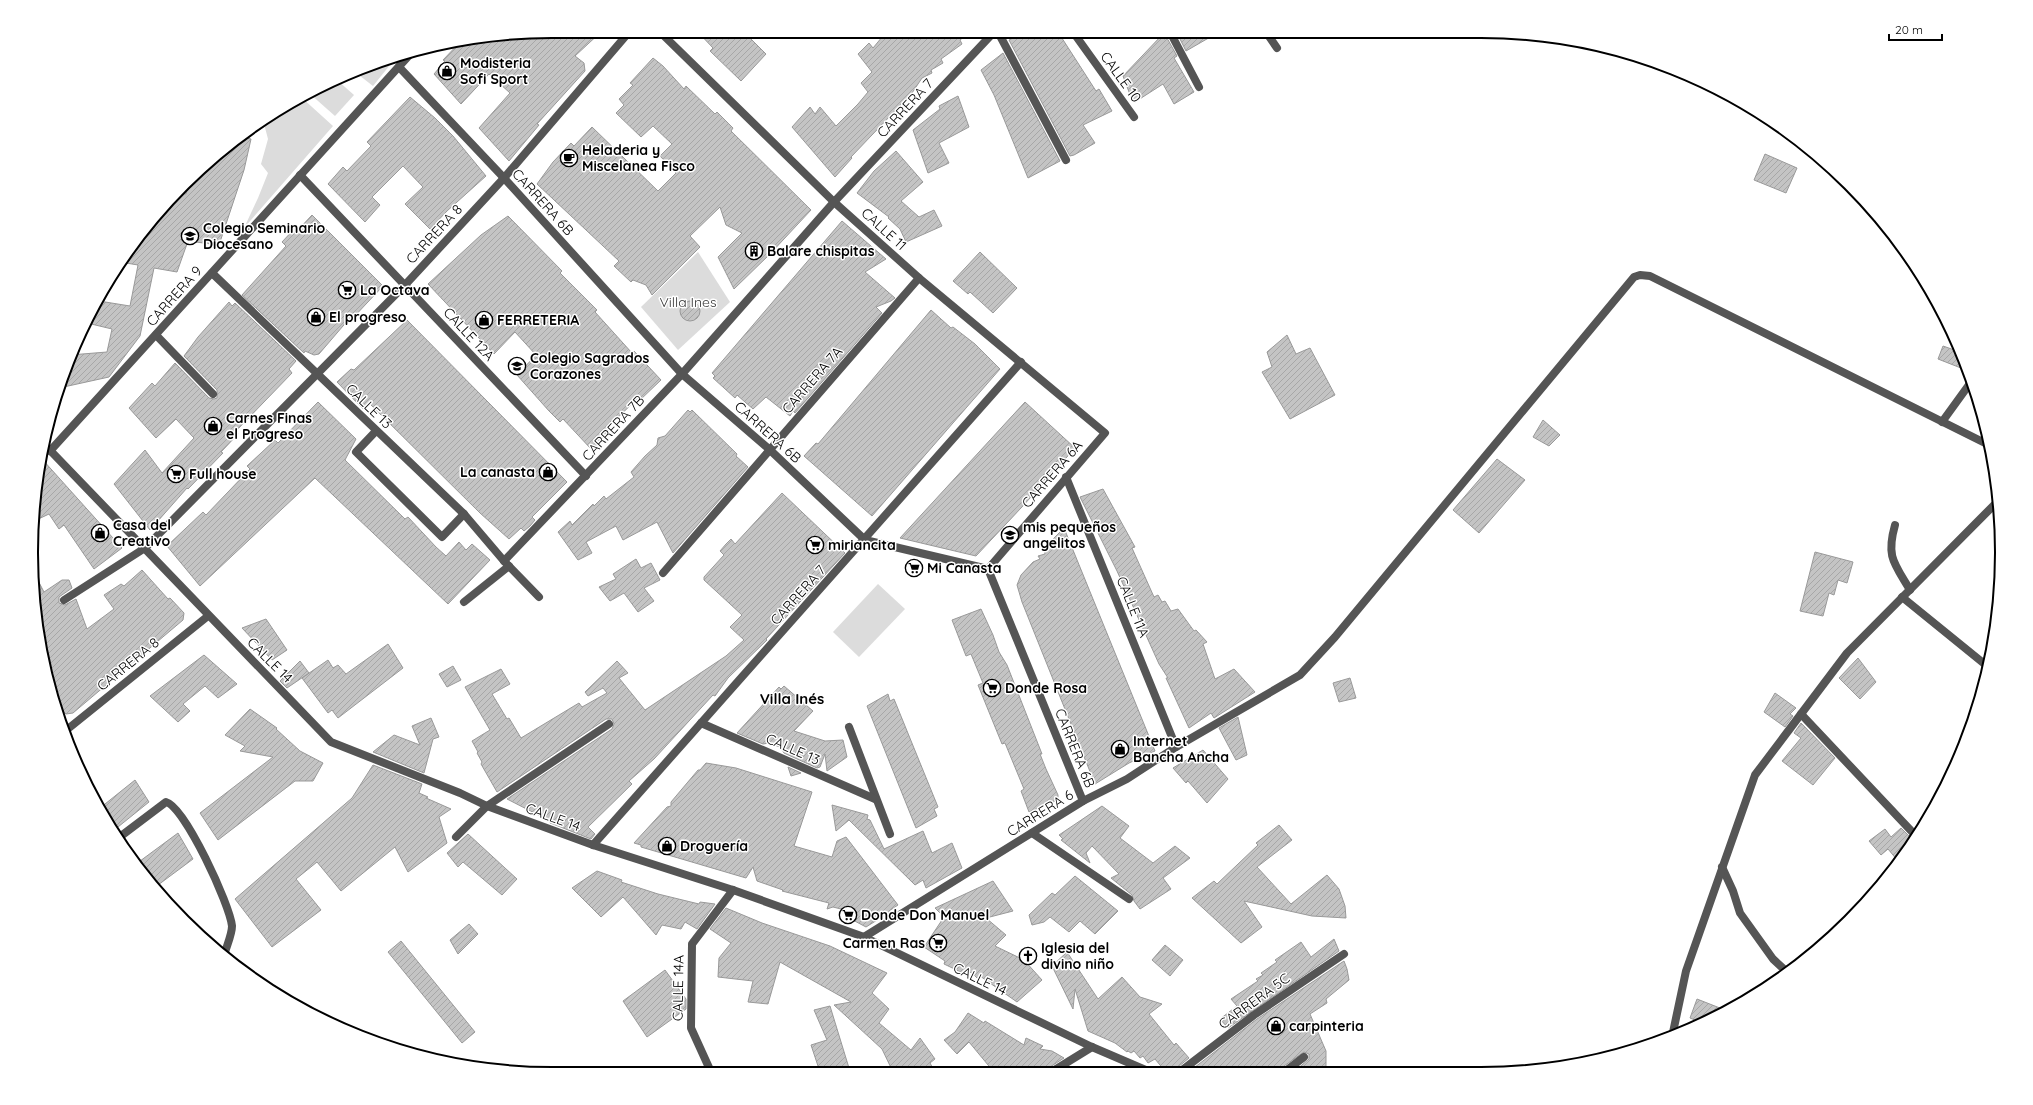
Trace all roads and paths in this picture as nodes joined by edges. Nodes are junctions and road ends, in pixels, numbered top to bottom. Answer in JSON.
{"nodes":[{"id":1,"x":624,"y":38,"type":"edge"},
{"id":2,"x":666,"y":38,"type":"edge"},
{"id":3,"x":988,"y":38,"type":"edge"},
{"id":4,"x":1001,"y":38,"type":"edge"},
{"id":5,"x":1077,"y":38,"type":"edge"},
{"id":6,"x":1173,"y":38,"type":"edge"},
{"id":7,"x":1270,"y":38,"type":"edge"},
{"id":8,"x":1276,"y":48,"type":"dead end"},
{"id":9,"x":405,"y":60,"type":"edge"},
{"id":10,"x":399,"y":67,"type":"junction"},
{"id":11,"x":1199,"y":87,"type":"dead end"},
{"id":12,"x":1134,"y":117,"type":"dead end"},
{"id":13,"x":1066,"y":160,"type":"dead end"},
{"id":14,"x":300,"y":175,"type":"junction"},
{"id":15,"x":504,"y":178,"type":"junction"},
{"id":16,"x":834,"y":202,"type":"junction"},
{"id":17,"x":212,"y":273,"type":"junction"},
{"id":18,"x":919,"y":278,"type":"junction"},
{"id":19,"x":405,"y":285,"type":"junction"},
{"id":20,"x":156,"y":335,"type":"junction"},
{"id":21,"x":1021,"y":362,"type":"junction"},
{"id":22,"x":317,"y":373,"type":"junction"},
{"id":23,"x":682,"y":374,"type":"junction"},
{"id":24,"x":1968,"y":386,"type":"edge"},
{"id":25,"x":213,"y":394,"type":"dead end"},
{"id":26,"x":1942,"y":422,"type":"junction"},
{"id":27,"x":376,"y":431,"type":"junction"},
{"id":28,"x":1105,"y":433,"type":"joint"},
{"id":29,"x":1983,"y":442,"type":"edge"},
{"id":30,"x":769,"y":449,"type":"junction"},
{"id":31,"x":50,"y":451,"type":"joint"},
{"id":32,"x":586,"y":476,"type":"junction"},
{"id":33,"x":1066,"y":477,"type":"junction"},
{"id":34,"x":1993,"y":507,"type":"edge"},
{"id":35,"x":464,"y":514,"type":"junction"},
{"id":36,"x":1895,"y":525,"type":"dead end"},
{"id":37,"x":865,"y":540,"type":"junction"},
{"id":38,"x":145,"y":548,"type":"junction"},
{"id":39,"x":506,"y":564,"type":"junction"},
{"id":40,"x":988,"y":570,"type":"junction"},
{"id":41,"x":663,"y":573,"type":"dead end"},
{"id":42,"x":1910,"y":590,"type":"junction"},
{"id":43,"x":539,"y":597,"type":"dead end"},
{"id":44,"x":1902,"y":597,"type":"junction"},
{"id":45,"x":64,"y":600,"type":"dead end"},
{"id":46,"x":464,"y":602,"type":"dead end"},
{"id":47,"x":208,"y":616,"type":"junction"},
{"id":48,"x":1983,"y":663,"type":"edge"},
{"id":49,"x":1801,"y":714,"type":"junction"},
{"id":50,"x":701,"y":723,"type":"junction"},
{"id":51,"x":609,"y":724,"type":"dead end"},
{"id":52,"x":849,"y":727,"type":"dead end"},
{"id":53,"x":69,"y":728,"type":"edge"},
{"id":54,"x":1176,"y":747,"type":"junction"},
{"id":55,"x":875,"y":799,"type":"junction"},
{"id":56,"x":1083,"y":801,"type":"junction"},
{"id":57,"x":487,"y":806,"type":"junction"},
{"id":58,"x":1912,"y":832,"type":"edge"},
{"id":59,"x":1032,"y":833,"type":"junction"},
{"id":60,"x":890,"y":834,"type":"dead end"},
{"id":61,"x":123,"y":835,"type":"edge"},
{"id":62,"x":456,"y":837,"type":"dead end"},
{"id":63,"x":592,"y":845,"type":"junction"},
{"id":64,"x":1722,"y":867,"type":"junction"},
{"id":65,"x":733,"y":890,"type":"junction"},
{"id":66,"x":1129,"y":899,"type":"dead end"},
{"id":67,"x":864,"y":937,"type":"junction"},
{"id":68,"x":226,"y":950,"type":"edge"},
{"id":69,"x":1344,"y":954,"type":"dead end"},
{"id":70,"x":1783,"y":968,"type":"edge"},
{"id":71,"x":1673,"y":1029,"type":"edge"},
{"id":72,"x":1092,"y":1048,"type":"junction"},
{"id":73,"x":1304,"y":1057,"type":"dead end"},
{"id":74,"x":709,"y":1067,"type":"edge"},
{"id":75,"x":1060,"y":1067,"type":"edge"},
{"id":76,"x":1138,"y":1067,"type":"edge"},
{"id":77,"x":1186,"y":1067,"type":"edge"},
{"id":78,"x":1292,"y":1067,"type":"edge"}],
"edges":[{"from":1,"to":15,"type":"street","name":"CARRERA 8"},
{"from":2,"to":16,"type":"street","name":"CALLE 11"},
{"from":3,"to":16,"type":"street","name":"CARRERA 7"},
{"from":4,"to":13,"type":"street"},
{"from":5,"to":12,"type":"street","name":"CALLE 10"},
{"from":6,"to":11,"type":"street"},
{"from":7,"to":8,"type":"street"},
{"from":9,"to":10,"type":"street","name":"CARRERA 9"},
{"from":10,"to":14,"type":"street","name":"CARRERA 9"},
{"from":10,"to":15,"type":"street","name":"CARRERA 6B"},
{"from":14,"to":17,"type":"street","name":"CARRERA 9"},
{"from":14,"to":19,"type":"street","name":"CALLE 12A"},
{"from":15,"to":19,"type":"street","name":"CARRERA 8"},
{"from":15,"to":23,"type":"street","name":"CARRERA 6B"},
{"from":16,"to":18,"type":"street","name":"CALLE 11"},
{"from":16,"to":23,"type":"street","name":"CARRERA 7B"},
{"from":17,"to":20,"type":"street","name":"CARRERA 9"},
{"from":17,"to":22,"type":"street","name":"CALLE 13"},
{"from":18,"to":21,"type":"street","name":"CALLE 11"},
{"from":18,"to":30,"type":"street","name":"CARRERA 7A"},
{"from":19,"to":22,"type":"street","name":"CARRERA 8"},
{"from":19,"to":32,"type":"street","name":"CALLE 12A"},
{"from":20,"to":25,"type":"street"},
{"from":20,"to":31,"type":"street","name":"CARRERA 9"},
{"from":21,"to":28,"type":"street","name":"CALLE 11"},
{"from":21,"to":37,"type":"street","name":"CARRERA 7"},
{"from":22,"to":27,"type":"street","name":"CALLE 13"},
{"from":22,"to":38,"type":"street","name":"CARRERA 8"},
{"from":23,"to":30,"type":"street","name":"CARRERA 6B"},
{"from":23,"to":32,"type":"street","name":"CARRERA 7B"},
{"from":24,"to":26,"type":"street"},
{"from":26,"to":29,"type":"street","name":"CARRERA 6"},
{"from":26,"to":54,"type":"street","name":"CARRERA 6"},
{"from":27,"to":35,"type":"street","name":"CALLE 13"},
{"from":27,"to":35,"type":"street"},
{"from":28,"to":33,"type":"street","name":"CARRERA 6A"},
{"from":30,"to":37,"type":"street","name":"CARRERA 6B"},
{"from":30,"to":41,"type":"street","name":"CARRERA 7A"},
{"from":31,"to":38,"type":"street","name":"CALLE 14"},
{"from":32,"to":39,"type":"street","name":"CARRERA 7B"},
{"from":33,"to":40,"type":"street","name":"CARRERA 6A"},
{"from":33,"to":54,"type":"street","name":"CALLE 11A"},
{"from":34,"to":42,"type":"street"},
{"from":35,"to":39,"type":"street","name":"CALLE 13"},
{"from":36,"to":42,"type":"street"},
{"from":37,"to":40,"type":"street","name":"CARRERA 6B"},
{"from":37,"to":50,"type":"street","name":"CARRERA 7"},
{"from":38,"to":45,"type":"street","name":"CARRERA 8"},
{"from":38,"to":47,"type":"street","name":"CALLE 14"},
{"from":39,"to":43,"type":"street","name":"CALLE 13"},
{"from":39,"to":46,"type":"street","name":"CARRERA 7B"},
{"from":40,"to":56,"type":"street","name":"CARRERA 6B"},
{"from":42,"to":44,"type":"street"},
{"from":44,"to":48,"type":"street"},
{"from":44,"to":49,"type":"street"},
{"from":47,"to":53,"type":"street","name":"CARRERA 8"},
{"from":47,"to":57,"type":"street","name":"CALLE 14"},
{"from":49,"to":58,"type":"street"},
{"from":49,"to":64,"type":"street"},
{"from":50,"to":55,"type":"street","name":"CALLE 13"},
{"from":50,"to":63,"type":"street","name":"CARRERA 7"},
{"from":51,"to":57,"type":"street"},
{"from":52,"to":55,"type":"street"},
{"from":54,"to":56,"type":"street","name":"CARRERA 6"},
{"from":55,"to":60,"type":"street"},
{"from":56,"to":59,"type":"street","name":"CARRERA 6"},
{"from":57,"to":62,"type":"street"},
{"from":57,"to":63,"type":"street","name":"CALLE 14"},
{"from":59,"to":66,"type":"street"},
{"from":59,"to":67,"type":"street","name":"CARRERA 6"},
{"from":61,"to":68,"type":"street"},
{"from":63,"to":65,"type":"street","name":"CALLE 14"},
{"from":64,"to":70,"type":"street"},
{"from":64,"to":71,"type":"street"},
{"from":65,"to":67,"type":"street","name":"CALLE 14"},
{"from":65,"to":74,"type":"street","name":"CALLE 14A"},
{"from":67,"to":72,"type":"street","name":"CALLE 14"},
{"from":69,"to":77,"type":"street","name":"CARRERA 5C"},
{"from":72,"to":75,"type":"street"},
{"from":72,"to":76,"type":"street","name":"CALLE 14"},
{"from":73,"to":78,"type":"street"}]}
